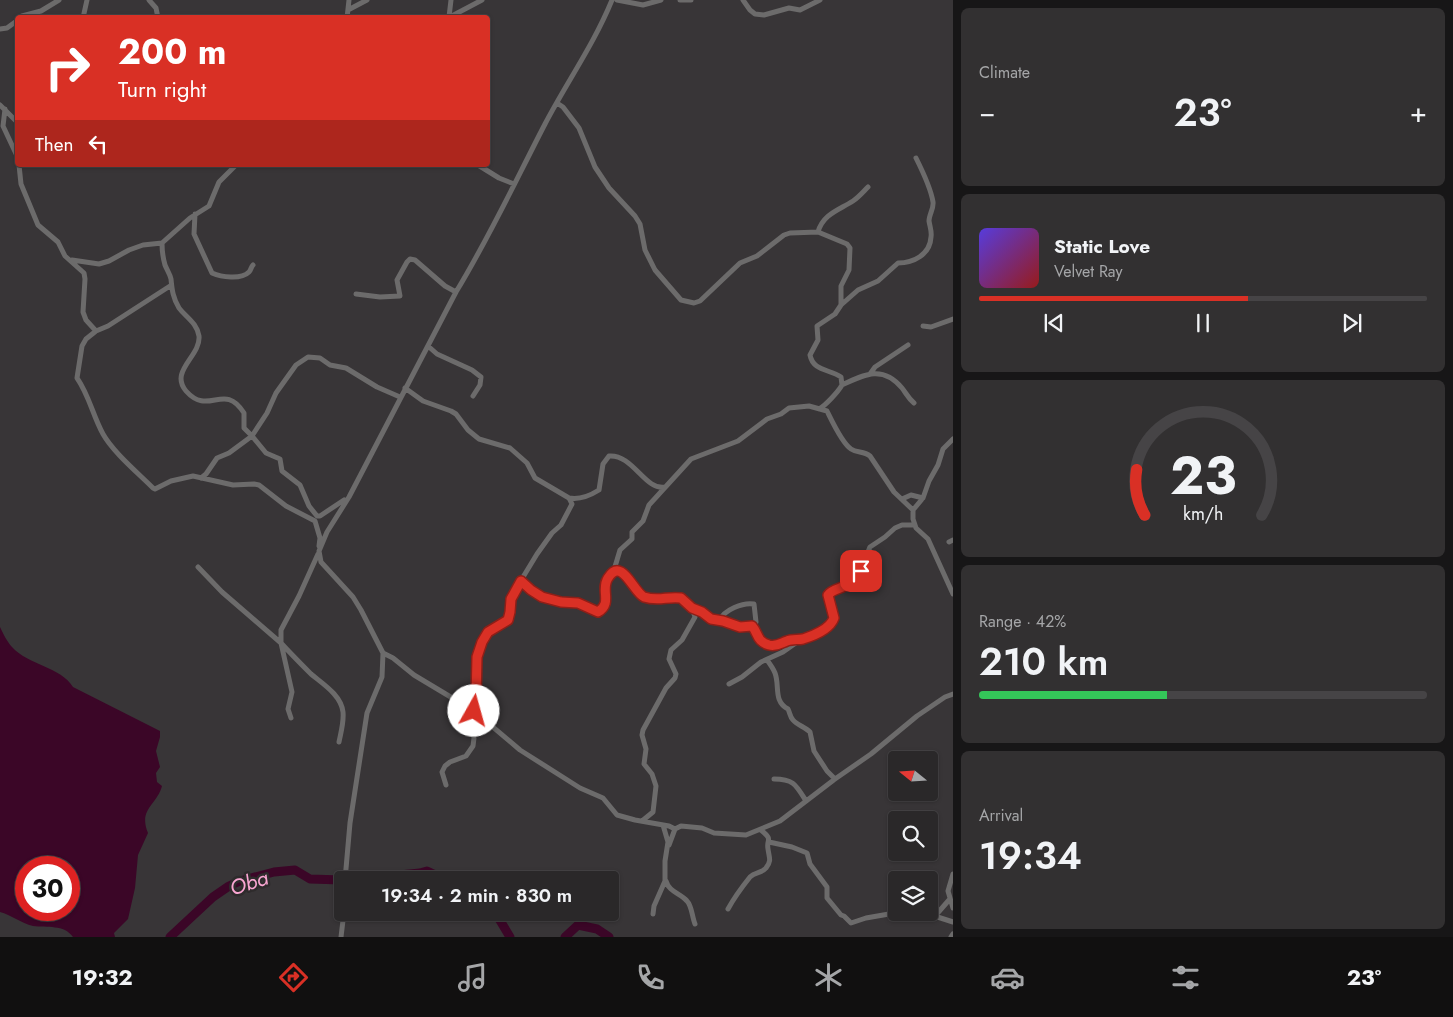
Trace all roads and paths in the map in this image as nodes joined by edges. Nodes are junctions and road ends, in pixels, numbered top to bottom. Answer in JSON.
{"nodes":[{"id":1,"x":59,"y":0,"type":"edge"},
{"id":2,"x":87,"y":0,"type":"edge"},
{"id":3,"x":149,"y":0,"type":"edge"},
{"id":4,"x":349,"y":0,"type":"edge"},
{"id":5,"x":368,"y":0,"type":"edge"},
{"id":6,"x":451,"y":0,"type":"edge"},
{"id":7,"x":482,"y":0,"type":"edge"},
{"id":8,"x":612,"y":0,"type":"edge"},
{"id":9,"x":617,"y":0,"type":"edge"},
{"id":10,"x":661,"y":0,"type":"edge"},
{"id":11,"x":680,"y":0,"type":"edge"},
{"id":12,"x":691,"y":0,"type":"edge"},
{"id":13,"x":743,"y":0,"type":"edge"},
{"id":14,"x":820,"y":0,"type":"edge"},
{"id":15,"x":348,"y":10,"type":"junction"},
{"id":16,"x":28,"y":14,"type":"edge"},
{"id":17,"x":83,"y":15,"type":"edge"},
{"id":18,"x":157,"y":15,"type":"edge"},
{"id":19,"x":347,"y":15,"type":"edge"},
{"id":20,"x":449,"y":15,"type":"edge"},
{"id":21,"x":453,"y":15,"type":"edge"},
{"id":22,"x":15,"y":22,"type":"edge"},
{"id":23,"x":0,"y":29,"type":"edge"},
{"id":24,"x":557,"y":103,"type":"junction"},
{"id":25,"x":0,"y":105,"type":"edge"},
{"id":26,"x":5,"y":109,"type":"junction"},
{"id":27,"x":15,"y":120,"type":"edge"},
{"id":28,"x":15,"y":152,"type":"edge"},
{"id":29,"x":916,"y":158,"type":"dead end"},
{"id":30,"x":19,"y":167,"type":"edge"},
{"id":31,"x":234,"y":167,"type":"edge"},
{"id":32,"x":481,"y":167,"type":"edge"},
{"id":33,"x":514,"y":184,"type":"junction"},
{"id":34,"x":868,"y":187,"type":"dead end"},
{"id":35,"x":195,"y":214,"type":"junction"},
{"id":36,"x":818,"y":232,"type":"junction"},
{"id":37,"x":162,"y":243,"type":"junction"},
{"id":38,"x":68,"y":260,"type":"junction"},
{"id":39,"x":253,"y":264,"type":"dead end"},
{"id":40,"x":170,"y":286,"type":"junction"},
{"id":41,"x":456,"y":292,"type":"junction"},
{"id":42,"x":356,"y":294,"type":"dead end"},
{"id":43,"x":841,"y":295,"type":"junction"},
{"id":44,"x":850,"y":296,"type":"junction"},
{"id":45,"x":841,"y":305,"type":"junction"},
{"id":46,"x":953,"y":320,"type":"edge"},
{"id":47,"x":923,"y":326,"type":"dead end"},
{"id":48,"x":96,"y":331,"type":"junction"},
{"id":49,"x":908,"y":345,"type":"dead end"},
{"id":50,"x":428,"y":346,"type":"junction"},
{"id":51,"x":869,"y":374,"type":"junction"},
{"id":52,"x":842,"y":386,"type":"junction"},
{"id":53,"x":405,"y":388,"type":"junction"},
{"id":54,"x":473,"y":396,"type":"dead end"},
{"id":55,"x":400,"y":397,"type":"junction"},
{"id":56,"x":914,"y":402,"type":"dead end"},
{"id":57,"x":820,"y":409,"type":"junction"},
{"id":58,"x":252,"y":436,"type":"junction"},
{"id":59,"x":953,"y":439,"type":"edge"},
{"id":60,"x":201,"y":478,"type":"junction"},
{"id":61,"x":665,"y":487,"type":"junction"},
{"id":62,"x":349,"y":497,"type":"junction"},
{"id":63,"x":569,"y":498,"type":"junction"},
{"id":64,"x":923,"y":498,"type":"junction"},
{"id":65,"x":902,"y":499,"type":"junction"},
{"id":66,"x":913,"y":510,"type":"junction"},
{"id":67,"x":914,"y":524,"type":"junction"},
{"id":68,"x":319,"y":551,"type":"junction"},
{"id":69,"x":198,"y":567,"type":"dead end"},
{"id":70,"x":612,"y":572,"type":"junction"},
{"id":71,"x":521,"y":581,"type":"junction"},
{"id":72,"x":953,"y":594,"type":"edge"},
{"id":73,"x":692,"y":608,"type":"junction"},
{"id":74,"x":720,"y":620,"type":"junction"},
{"id":75,"x":754,"y":627,"type":"junction"},
{"id":76,"x":281,"y":630,"type":"junction"},
{"id":77,"x":271,"y":635,"type":"junction"},
{"id":78,"x":802,"y":639,"type":"junction"},
{"id":79,"x":281,"y":643,"type":"junction"},
{"id":80,"x":383,"y":653,"type":"junction"},
{"id":81,"x":767,"y":660,"type":"junction"},
{"id":82,"x":729,"y":684,"type":"dead end"},
{"id":83,"x":953,"y":694,"type":"edge"},
{"id":84,"x":474,"y":711,"type":"junction"},
{"id":85,"x":291,"y":718,"type":"dead end"},
{"id":86,"x":339,"y":742,"type":"dead end"},
{"id":87,"x":774,"y":778,"type":"dead end"},
{"id":88,"x":835,"y":779,"type":"junction"},
{"id":89,"x":446,"y":785,"type":"dead end"},
{"id":90,"x":806,"y":801,"type":"junction"},
{"id":91,"x":642,"y":821,"type":"junction"},
{"id":92,"x":662,"y":824,"type":"junction"},
{"id":93,"x":675,"y":829,"type":"junction"},
{"id":94,"x":761,"y":830,"type":"junction"},
{"id":95,"x":769,"y":842,"type":"junction"},
{"id":96,"x":668,"y":846,"type":"junction"},
{"id":97,"x":347,"y":871,"type":"edge"},
{"id":98,"x":953,"y":874,"type":"edge"},
{"id":99,"x":665,"y":881,"type":"junction"},
{"id":100,"x":949,"y":900,"type":"junction"},
{"id":101,"x":953,"y":908,"type":"edge"},
{"id":102,"x":728,"y":909,"type":"dead end"},
{"id":103,"x":938,"y":912,"type":"edge"},
{"id":104,"x":653,"y":914,"type":"dead end"},
{"id":105,"x":888,"y":914,"type":"edge"},
{"id":106,"x":938,"y":917,"type":"edge"},
{"id":107,"x":343,"y":921,"type":"edge"},
{"id":108,"x":953,"y":922,"type":"edge"},
{"id":109,"x":695,"y":924,"type":"dead end"},
{"id":110,"x":341,"y":937,"type":"edge"}],
"edges":[{"from":1,"to":16,"type":"street"},
{"from":2,"to":17,"type":"street"},
{"from":3,"to":18,"type":"street"},
{"from":4,"to":15,"type":"street"},
{"from":5,"to":15,"type":"street"},
{"from":6,"to":20,"type":"street"},
{"from":7,"to":21,"type":"street"},
{"from":8,"to":24,"type":"street"},
{"from":9,"to":10,"type":"street"},
{"from":11,"to":12,"type":"street"},
{"from":13,"to":14,"type":"street"},
{"from":15,"to":19,"type":"street"},
{"from":22,"to":23,"type":"street"},
{"from":24,"to":33,"type":"street"},
{"from":24,"to":36,"type":"street"},
{"from":25,"to":26,"type":"street"},
{"from":26,"to":27,"type":"street"},
{"from":26,"to":28,"type":"street"},
{"from":29,"to":44,"type":"street"},
{"from":30,"to":38,"type":"street"},
{"from":31,"to":35,"type":"street"},
{"from":32,"to":33,"type":"street"},
{"from":33,"to":41,"type":"street"},
{"from":34,"to":36,"type":"street"},
{"from":35,"to":37,"type":"street"},
{"from":35,"to":39,"type":"street"},
{"from":36,"to":43,"type":"street"},
{"from":37,"to":38,"type":"street"},
{"from":37,"to":40,"type":"street"},
{"from":38,"to":48,"type":"street"},
{"from":40,"to":48,"type":"street"},
{"from":40,"to":58,"type":"street"},
{"from":41,"to":42,"type":"street"},
{"from":41,"to":50,"type":"street"},
{"from":43,"to":44,"type":"street"},
{"from":43,"to":45,"type":"street"},
{"from":44,"to":45,"type":"street"},
{"from":45,"to":52,"type":"street"},
{"from":46,"to":47,"type":"street"},
{"from":48,"to":60,"type":"street"},
{"from":49,"to":51,"type":"street"},
{"from":50,"to":53,"type":"street"},
{"from":50,"to":54,"type":"street"},
{"from":51,"to":52,"type":"street"},
{"from":51,"to":56,"type":"street"},
{"from":52,"to":57,"type":"street"},
{"from":53,"to":55,"type":"street"},
{"from":53,"to":63,"type":"street"},
{"from":55,"to":58,"type":"street"},
{"from":55,"to":62,"type":"street"},
{"from":57,"to":61,"type":"street"},
{"from":57,"to":65,"type":"street"},
{"from":58,"to":60,"type":"street"},
{"from":58,"to":62,"type":"street"},
{"from":59,"to":64,"type":"street"},
{"from":60,"to":68,"type":"street"},
{"from":61,"to":63,"type":"street"},
{"from":61,"to":70,"type":"street"},
{"from":62,"to":68,"type":"street"},
{"from":63,"to":71,"type":"street"},
{"from":64,"to":65,"type":"street"},
{"from":64,"to":66,"type":"street"},
{"from":65,"to":66,"type":"street"},
{"from":66,"to":67,"type":"street"},
{"from":67,"to":72,"type":"street"},
{"from":67,"to":78,"type":"street"},
{"from":68,"to":76,"type":"street"},
{"from":68,"to":80,"type":"street"},
{"from":69,"to":77,"type":"street"},
{"from":70,"to":71,"type":"street"},
{"from":70,"to":73,"type":"street"},
{"from":71,"to":84,"type":"street"},
{"from":73,"to":74,"type":"street"},
{"from":73,"to":91,"type":"street"},
{"from":74,"to":75,"type":"street"},
{"from":74,"to":75,"type":"street"},
{"from":75,"to":78,"type":"street"},
{"from":76,"to":77,"type":"street"},
{"from":76,"to":79,"type":"street"},
{"from":77,"to":79,"type":"street"},
{"from":78,"to":81,"type":"street"},
{"from":79,"to":85,"type":"street"},
{"from":79,"to":86,"type":"street"},
{"from":80,"to":84,"type":"street"},
{"from":80,"to":97,"type":"street"},
{"from":81,"to":82,"type":"street"},
{"from":81,"to":88,"type":"street"},
{"from":83,"to":88,"type":"street"},
{"from":84,"to":89,"type":"street"},
{"from":84,"to":91,"type":"street"},
{"from":87,"to":90,"type":"street"},
{"from":88,"to":90,"type":"street"},
{"from":90,"to":94,"type":"street"},
{"from":91,"to":92,"type":"street"},
{"from":92,"to":93,"type":"street"},
{"from":92,"to":96,"type":"street"},
{"from":93,"to":94,"type":"street"},
{"from":93,"to":96,"type":"street"},
{"from":94,"to":95,"type":"street"},
{"from":95,"to":102,"type":"street"},
{"from":95,"to":105,"type":"street"},
{"from":96,"to":99,"type":"street"},
{"from":98,"to":100,"type":"street"},
{"from":99,"to":104,"type":"street"},
{"from":99,"to":109,"type":"street"},
{"from":100,"to":101,"type":"street"},
{"from":100,"to":103,"type":"street"},
{"from":106,"to":108,"type":"street"},
{"from":107,"to":110,"type":"street"}]}
